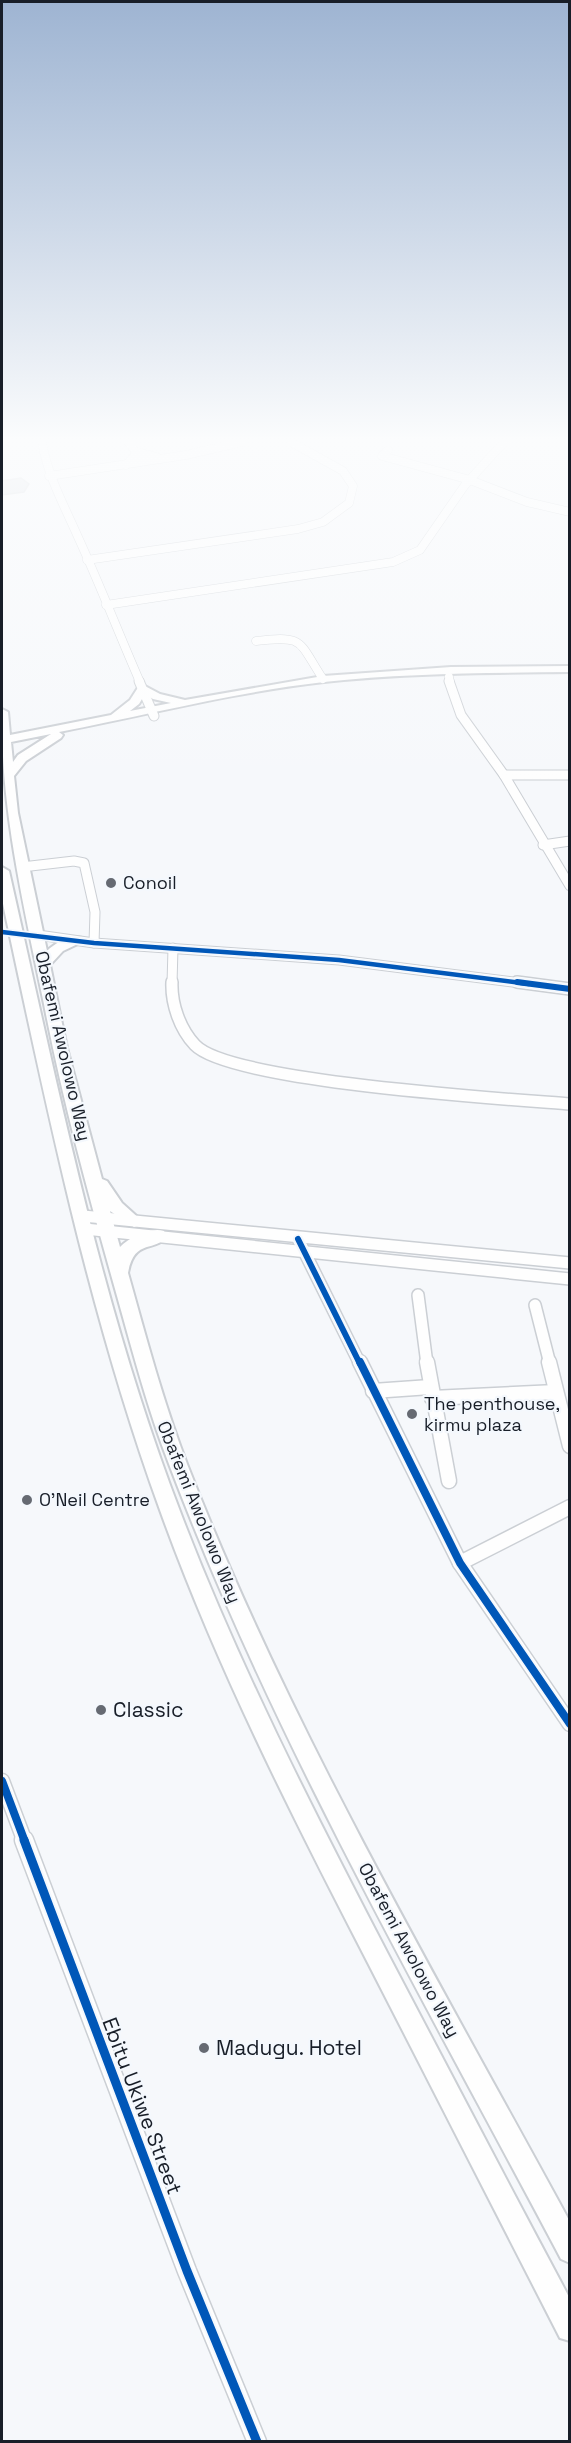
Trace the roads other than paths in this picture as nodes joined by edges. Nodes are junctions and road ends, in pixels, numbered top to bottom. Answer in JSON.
{"nodes":[{"id":1,"x":85,"y":556,"type":"edge"},
{"id":2,"x":104,"y":556,"type":"edge"},
{"id":3,"x":114,"y":556,"type":"edge"},
{"id":4,"x":411,"y":556,"type":"edge"},
{"id":5,"x":107,"y":557,"type":"junction"},
{"id":6,"x":87,"y":560,"type":"junction"},
{"id":7,"x":91,"y":570,"type":"junction"},
{"id":8,"x":102,"y":595,"type":"junction"},
{"id":9,"x":128,"y":602,"type":"junction"},
{"id":10,"x":106,"y":606,"type":"junction"},
{"id":11,"x":112,"y":618,"type":"junction"},
{"id":12,"x":256,"y":641,"type":"dead end"},
{"id":13,"x":570,"y":669,"type":"edge"},
{"id":14,"x":570,"y":675,"type":"edge"},
{"id":15,"x":449,"y":677,"type":"junction"},
{"id":16,"x":323,"y":679,"type":"junction"},
{"id":17,"x":143,"y":688,"type":"junction"},
{"id":18,"x":199,"y":701,"type":"junction"},
{"id":19,"x":2,"y":712,"type":"edge"},
{"id":20,"x":153,"y":713,"type":"junction"},
{"id":21,"x":111,"y":719,"type":"junction"},
{"id":22,"x":55,"y":733,"type":"junction"},
{"id":23,"x":2,"y":743,"type":"edge"},
{"id":24,"x":570,"y":775,"type":"edge"},
{"id":25,"x":504,"y":776,"type":"junction"},
{"id":26,"x":6,"y":779,"type":"junction"},
{"id":27,"x":570,"y":841,"type":"edge"},
{"id":28,"x":543,"y":845,"type":"junction"},
{"id":29,"x":22,"y":867,"type":"junction"},
{"id":30,"x":2,"y":874,"type":"edge"},
{"id":31,"x":570,"y":886,"type":"edge"},
{"id":32,"x":8,"y":927,"type":"edge"},
{"id":33,"x":37,"y":929,"type":"junction"},
{"id":34,"x":77,"y":941,"type":"junction"},
{"id":35,"x":94,"y":943,"type":"junction"},
{"id":36,"x":172,"y":948,"type":"junction"},
{"id":37,"x":44,"y":963,"type":"junction"},
{"id":38,"x":570,"y":989,"type":"edge"},
{"id":39,"x":570,"y":1104,"type":"edge"},
{"id":40,"x":90,"y":1167,"type":"junction"},
{"id":41,"x":134,"y":1221,"type":"junction"},
{"id":42,"x":84,"y":1223,"type":"junction"},
{"id":43,"x":106,"y":1225,"type":"junction"},
{"id":44,"x":158,"y":1236,"type":"junction"},
{"id":45,"x":302,"y":1245,"type":"junction"},
{"id":46,"x":570,"y":1263,"type":"edge"},
{"id":47,"x":119,"y":1274,"type":"junction"},
{"id":48,"x":570,"y":1279,"type":"edge"},
{"id":49,"x":418,"y":1295,"type":"dead end"},
{"id":50,"x":536,"y":1305,"type":"dead end"},
{"id":51,"x":373,"y":1391,"type":"junction"},
{"id":52,"x":556,"y":1392,"type":"junction"},
{"id":53,"x":431,"y":1393,"type":"junction"},
{"id":54,"x":570,"y":1446,"type":"edge"},
{"id":55,"x":449,"y":1481,"type":"dead end"},
{"id":56,"x":570,"y":1507,"type":"edge"},
{"id":57,"x":460,"y":1563,"type":"junction"},
{"id":58,"x":570,"y":1724,"type":"edge"},
{"id":59,"x":2,"y":1781,"type":"edge"},
{"id":60,"x":570,"y":2250,"type":"edge"},
{"id":61,"x":570,"y":2328,"type":"edge"},
{"id":62,"x":257,"y":2442,"type":"edge"}],
"edges":[{"from":1,"to":6,"type":"street"},
{"from":2,"to":5,"type":"street"},
{"from":3,"to":5,"type":"street"},
{"from":4,"to":9,"type":"street"},
{"from":5,"to":6,"type":"street"},
{"from":5,"to":7,"type":"street"},
{"from":6,"to":7,"type":"street"},
{"from":7,"to":8,"type":"street"},
{"from":8,"to":9,"type":"street"},
{"from":8,"to":10,"type":"street"},
{"from":9,"to":10,"type":"street"},
{"from":9,"to":11,"type":"street"},
{"from":10,"to":11,"type":"street"},
{"from":11,"to":17,"type":"street"},
{"from":12,"to":16,"type":"street"},
{"from":13,"to":16,"type":"main road"},
{"from":14,"to":15,"type":"main road"},
{"from":15,"to":20,"type":"main road"},
{"from":15,"to":25,"type":"street"},
{"from":16,"to":18,"type":"main road"},
{"from":17,"to":18,"type":"main road"},
{"from":17,"to":20,"type":"street"},
{"from":17,"to":21,"type":"main road"},
{"from":18,"to":20,"type":"main road"},
{"from":19,"to":22,"type":"main road"},
{"from":19,"to":23,"type":"main road","name":"Obafemi Awolowo Way"},
{"from":20,"to":21,"type":"main road"},
{"from":20,"to":22,"type":"main road"},
{"from":21,"to":22,"type":"main road"},
{"from":22,"to":23,"type":"main road"},
{"from":22,"to":26,"type":"main road"},
{"from":23,"to":26,"type":"main road","name":"Obafemi Awolowo Way"},
{"from":24,"to":25,"type":"street"},
{"from":25,"to":28,"type":"street"},
{"from":26,"to":29,"type":"main road","name":"Obafemi Awolowo Way"},
{"from":27,"to":28,"type":"street"},
{"from":28,"to":31,"type":"street"},
{"from":29,"to":33,"type":"main road","name":"Obafemi Awolowo Way"},
{"from":29,"to":35,"type":"street"},
{"from":30,"to":32,"type":"main road","name":"Obafemi Awolowo Way"},
{"from":32,"to":33,"type":"main road"},
{"from":32,"to":42,"type":"main road","name":"Obafemi Awolowo Way"},
{"from":33,"to":34,"type":"street"},
{"from":33,"to":37,"type":"main road","name":"Obafemi Awolowo Way"},
{"from":34,"to":35,"type":"street"},
{"from":34,"to":37,"type":"main road"},
{"from":35,"to":36,"type":"street"},
{"from":36,"to":38,"type":"street"},
{"from":36,"to":39,"type":"street"},
{"from":37,"to":40,"type":"main road","name":"Obafemi Awolowo Way"},
{"from":40,"to":41,"type":"main road"},
{"from":40,"to":43,"type":"main road","name":"Obafemi Awolowo Way"},
{"from":41,"to":43,"type":"street"},
{"from":41,"to":45,"type":"street"},
{"from":42,"to":43,"type":"street"},
{"from":42,"to":61,"type":"main road","name":"Obafemi Awolowo Way"},
{"from":43,"to":44,"type":"street"},
{"from":43,"to":47,"type":"main road","name":"Obafemi Awolowo Way"},
{"from":44,"to":45,"type":"street"},
{"from":44,"to":47,"type":"main road"},
{"from":45,"to":46,"type":"street"},
{"from":45,"to":48,"type":"street"},
{"from":45,"to":51,"type":"street"},
{"from":47,"to":60,"type":"main road","name":"Obafemi Awolowo Way"},
{"from":49,"to":53,"type":"street"},
{"from":50,"to":52,"type":"street"},
{"from":51,"to":53,"type":"street"},
{"from":51,"to":57,"type":"street"},
{"from":52,"to":53,"type":"street"},
{"from":52,"to":54,"type":"street"},
{"from":53,"to":55,"type":"street"},
{"from":56,"to":57,"type":"street"},
{"from":57,"to":58,"type":"street"},
{"from":59,"to":62,"type":"street","name":"Ebitu Ukiwe Street"}]}
